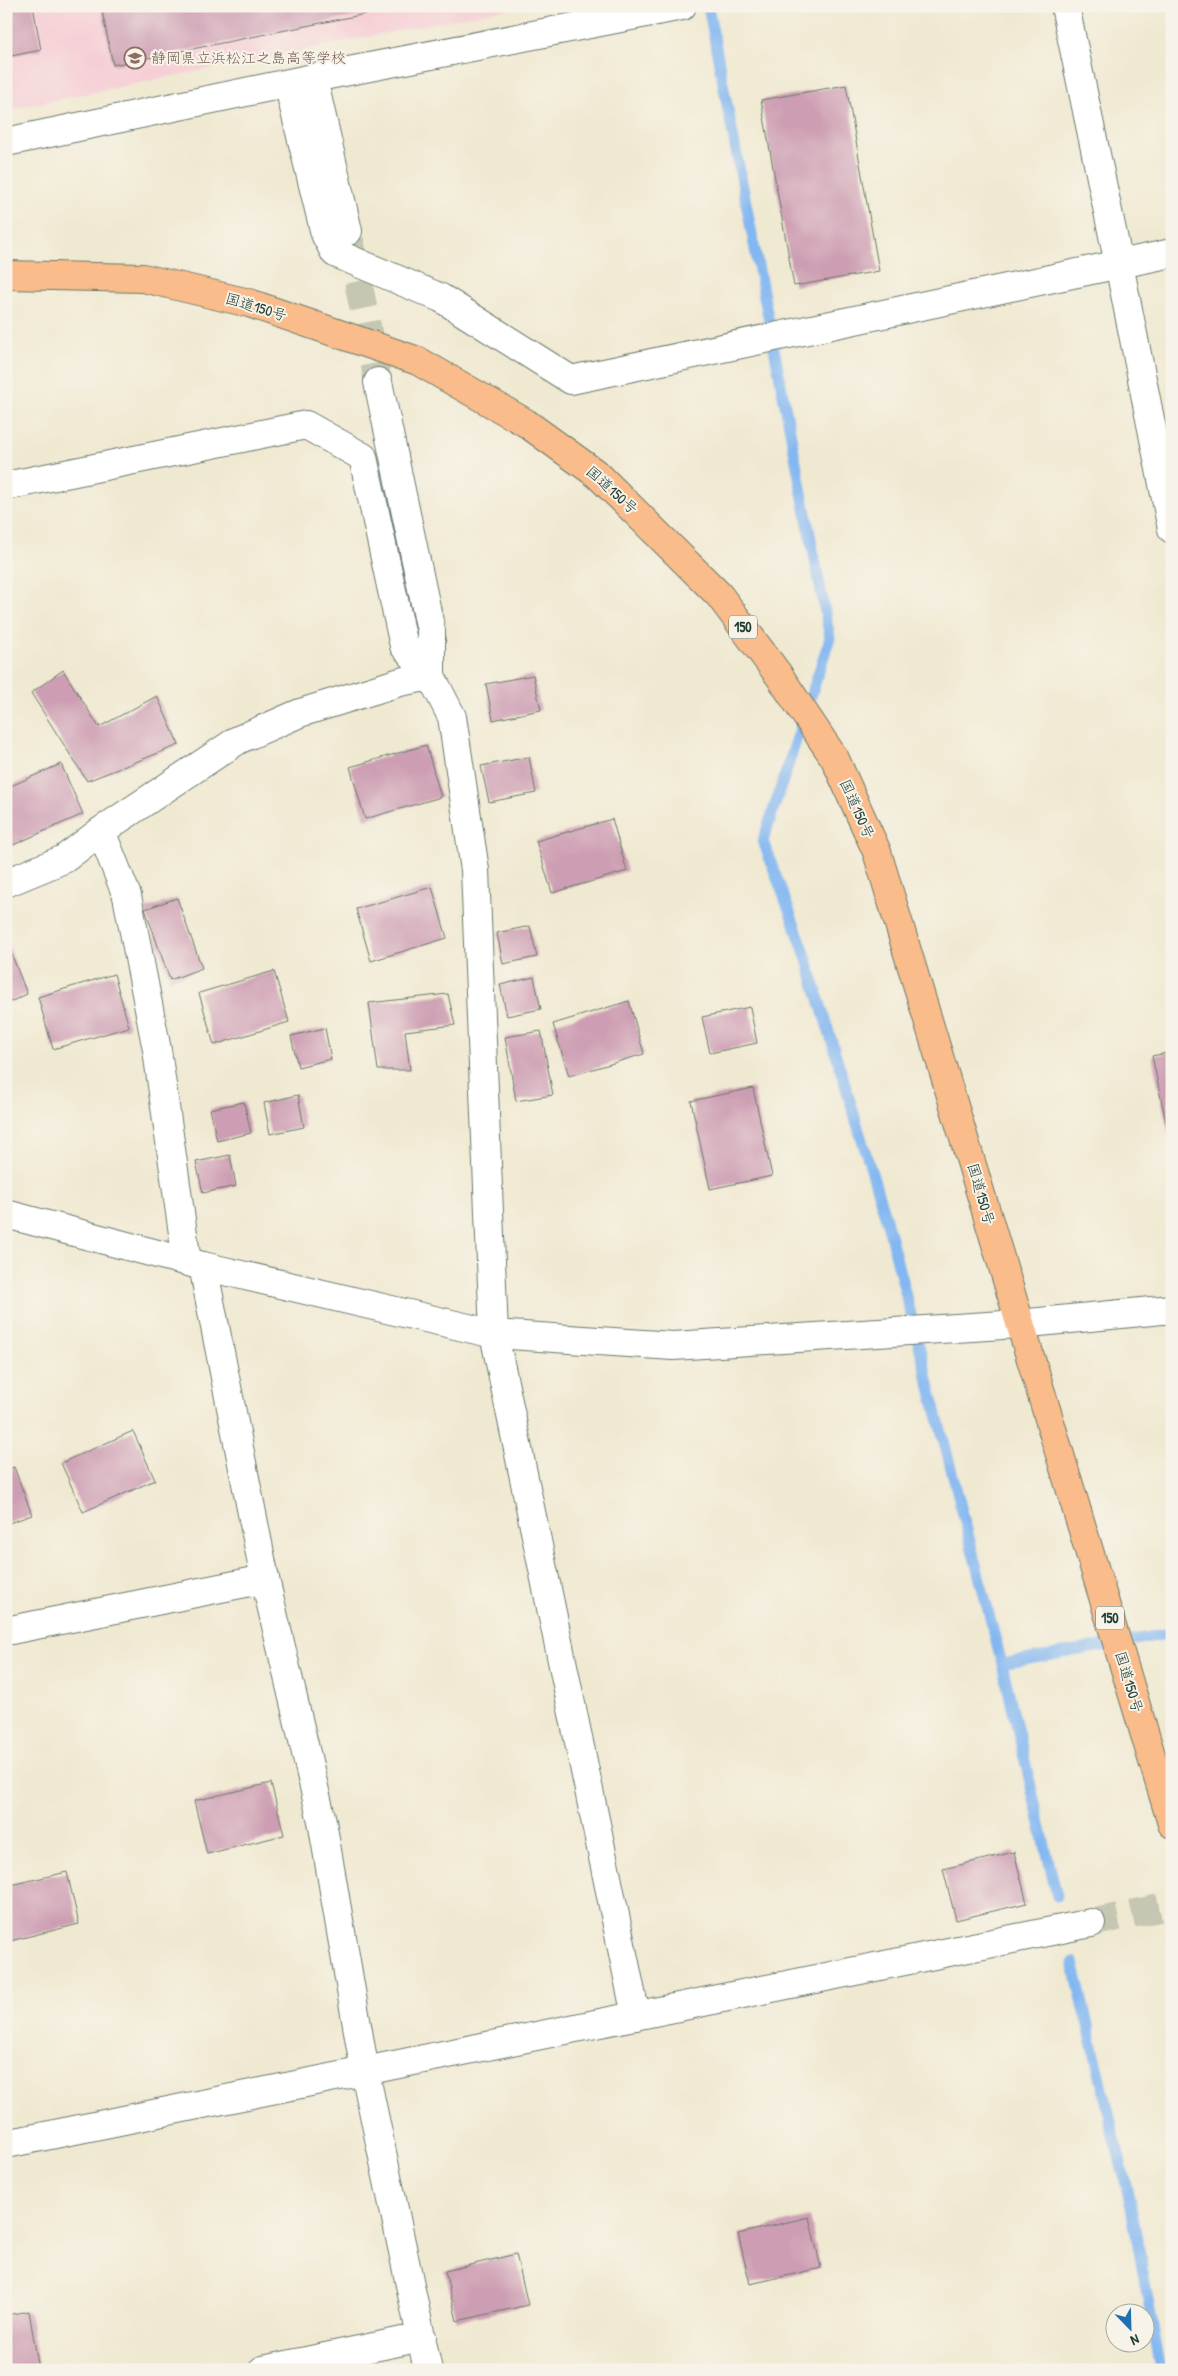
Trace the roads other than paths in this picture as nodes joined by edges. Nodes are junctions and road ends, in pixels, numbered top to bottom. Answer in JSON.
{"nodes":[{"id":1,"x":682,"y":6,"type":"edge"},
{"id":2,"x":1065,"y":6,"type":"edge"},
{"id":3,"x":300,"y":80,"type":"junction"},
{"id":4,"x":6,"y":142,"type":"edge"},
{"id":5,"x":348,"y":231,"type":"tunnel mouth"},
{"id":6,"x":1172,"y":253,"type":"edge"},
{"id":7,"x":1119,"y":264,"type":"junction"},
{"id":8,"x":6,"y":275,"type":"edge"},
{"id":9,"x":378,"y":382,"type":"tunnel mouth"},
{"id":10,"x":6,"y":486,"type":"edge"},
{"id":11,"x":1172,"y":529,"type":"edge"},
{"id":12,"x":431,"y":676,"type":"junction"},
{"id":13,"x":101,"y":832,"type":"junction"},
{"id":14,"x":6,"y":883,"type":"edge"},
{"id":15,"x":6,"y":1214,"type":"edge"},
{"id":16,"x":195,"y":1264,"type":"junction"},
{"id":17,"x":1172,"y":1309,"type":"edge"},
{"id":18,"x":1019,"y":1324,"type":"junction"},
{"id":19,"x":494,"y":1334,"type":"junction"},
{"id":20,"x":265,"y":1579,"type":"junction"},
{"id":21,"x":6,"y":1631,"type":"edge"},
{"id":22,"x":1172,"y":1824,"type":"edge"},
{"id":23,"x":1091,"y":1923,"type":"tunnel mouth"},
{"id":24,"x":636,"y":2016,"type":"junction"},
{"id":25,"x":365,"y":2072,"type":"junction"},
{"id":26,"x":6,"y":2144,"type":"edge"},
{"id":27,"x":422,"y":2337,"type":"junction"},
{"id":28,"x":263,"y":2370,"type":"edge"},
{"id":29,"x":428,"y":2370,"type":"edge"}],
"edges":[{"from":1,"to":3,"type":"street"},
{"from":2,"to":7,"type":"street"},
{"from":3,"to":4,"type":"street"},
{"from":3,"to":5,"type":"street"},
{"from":3,"to":7,"type":"street"},
{"from":6,"to":7,"type":"street"},
{"from":7,"to":11,"type":"street"},
{"from":8,"to":18,"type":"highway","name":"国道150号","number":"150"},
{"from":9,"to":12,"type":"street"},
{"from":10,"to":12,"type":"street"},
{"from":12,"to":13,"type":"street"},
{"from":12,"to":19,"type":"street"},
{"from":13,"to":14,"type":"street"},
{"from":13,"to":16,"type":"street"},
{"from":15,"to":16,"type":"street"},
{"from":16,"to":19,"type":"street"},
{"from":16,"to":20,"type":"street"},
{"from":17,"to":18,"type":"street"},
{"from":18,"to":19,"type":"street"},
{"from":18,"to":22,"type":"highway","name":"国道150号","number":"150"},
{"from":19,"to":24,"type":"street"},
{"from":20,"to":21,"type":"street"},
{"from":20,"to":25,"type":"street"},
{"from":23,"to":24,"type":"street"},
{"from":24,"to":25,"type":"street"},
{"from":25,"to":26,"type":"street"},
{"from":25,"to":27,"type":"street"},
{"from":27,"to":28,"type":"street"},
{"from":27,"to":29,"type":"street"}]}
